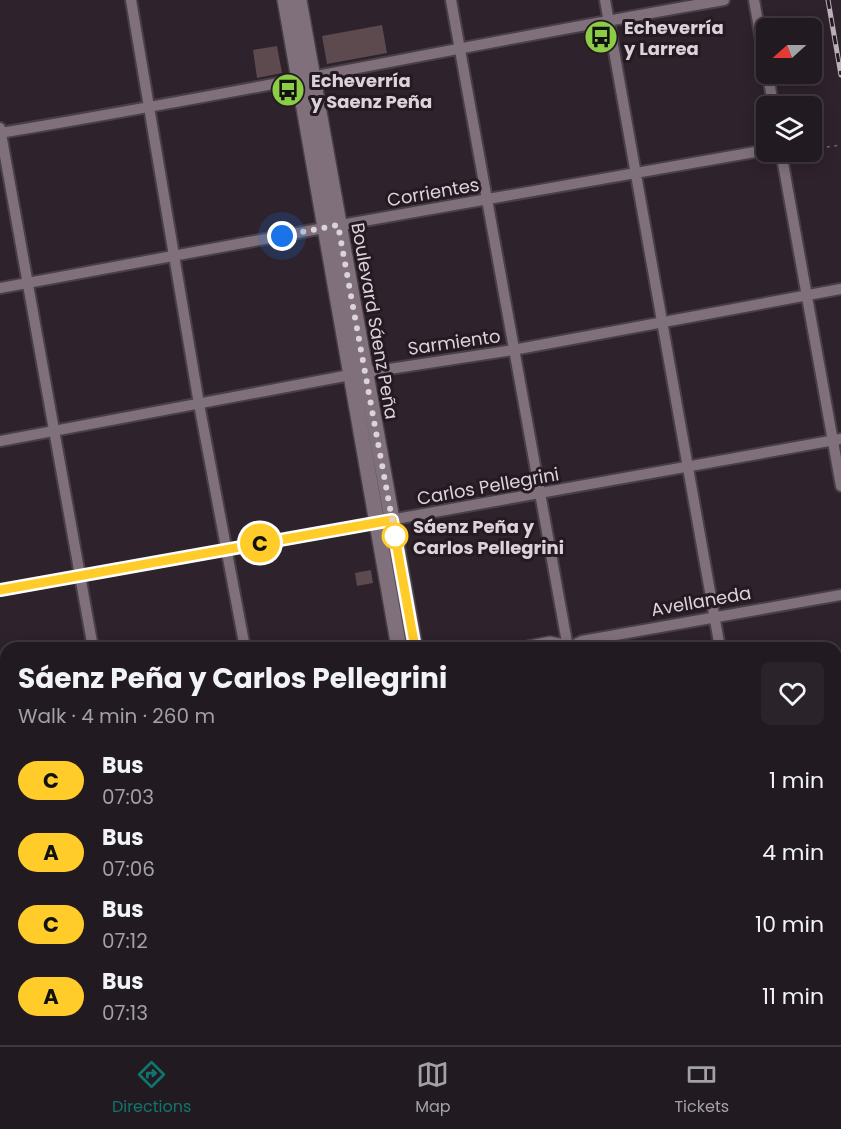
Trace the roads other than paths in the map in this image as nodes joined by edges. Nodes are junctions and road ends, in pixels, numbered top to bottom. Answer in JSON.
{"nodes":[{"id":1,"x":131,"y":0,"type":"edge"},
{"id":2,"x":285,"y":0,"type":"edge"},
{"id":3,"x":299,"y":0,"type":"edge"},
{"id":4,"x":451,"y":0,"type":"edge"},
{"id":5,"x":605,"y":0,"type":"edge"},
{"id":6,"x":724,"y":0,"type":"edge"},
{"id":7,"x":754,"y":0,"type":"edge"},
{"id":8,"x":757,"y":18,"type":"edge"},
{"id":9,"x":609,"y":20,"type":"junction"},
{"id":10,"x":459,"y":49,"type":"junction"},
{"id":11,"x":306,"y":78,"type":"junction"},
{"id":12,"x":149,"y":109,"type":"junction"},
{"id":13,"x":0,"y":131,"type":"edge"},
{"id":14,"x":756,"y":152,"type":"edge"},
{"id":15,"x":784,"y":162,"type":"edge"},
{"id":16,"x":636,"y":174,"type":"junction"},
{"id":17,"x":487,"y":200,"type":"junction"},
{"id":18,"x":331,"y":226,"type":"junction"},
{"id":19,"x":176,"y":256,"type":"junction"},
{"id":20,"x":27,"y":283,"type":"junction"},
{"id":21,"x":0,"y":288,"type":"edge"},
{"id":22,"x":841,"y":289,"type":"edge"},
{"id":23,"x":807,"y":295,"type":"junction"},
{"id":24,"x":662,"y":323,"type":"junction"},
{"id":25,"x":513,"y":350,"type":"junction"},
{"id":26,"x":358,"y":374,"type":"junction"},
{"id":27,"x":200,"y":404,"type":"junction"},
{"id":28,"x":53,"y":431,"type":"junction"},
{"id":29,"x":837,"y":440,"type":"edge"},
{"id":30,"x":0,"y":441,"type":"edge"},
{"id":31,"x":688,"y":467,"type":"junction"},
{"id":32,"x":841,"y":486,"type":"edge"},
{"id":33,"x":539,"y":494,"type":"junction"},
{"id":34,"x":384,"y":521,"type":"junction"},
{"id":35,"x":225,"y":549,"type":"junction"},
{"id":36,"x":81,"y":575,"type":"junction"},
{"id":37,"x":0,"y":590,"type":"edge"},
{"id":38,"x":841,"y":595,"type":"edge"},
{"id":39,"x":715,"y":618,"type":"junction"},
{"id":40,"x":92,"y":642,"type":"edge"},
{"id":41,"x":244,"y":642,"type":"edge"},
{"id":42,"x":398,"y":642,"type":"edge"},
{"id":43,"x":414,"y":642,"type":"edge"},
{"id":44,"x":567,"y":642,"type":"edge"},
{"id":45,"x":580,"y":642,"type":"edge"},
{"id":46,"x":719,"y":642,"type":"edge"}],
"edges":[{"from":1,"to":12,"type":"street"},
{"from":2,"to":11,"type":"main road","name":"Boulevard Sáenz Peña"},
{"from":3,"to":11,"type":"main road","name":"Boulevard Sáenz Peña"},
{"from":4,"to":10,"type":"street"},
{"from":5,"to":9,"type":"street"},
{"from":6,"to":9,"type":"street"},
{"from":7,"to":8,"type":"street"},
{"from":9,"to":10,"type":"street"},
{"from":9,"to":16,"type":"street"},
{"from":10,"to":11,"type":"street"},
{"from":10,"to":17,"type":"street"},
{"from":11,"to":12,"type":"street"},
{"from":11,"to":18,"type":"main road","name":"Boulevard Sáenz Peña"},
{"from":12,"to":13,"type":"street"},
{"from":12,"to":19,"type":"street"},
{"from":13,"to":20,"type":"street"},
{"from":14,"to":16,"type":"street","name":"Corrientes"},
{"from":15,"to":23,"type":"street"},
{"from":16,"to":17,"type":"street","name":"Corrientes"},
{"from":16,"to":24,"type":"street"},
{"from":17,"to":18,"type":"street","name":"Corrientes"},
{"from":17,"to":25,"type":"street"},
{"from":18,"to":19,"type":"street","name":"Corrientes"},
{"from":18,"to":26,"type":"main road","name":"Boulevard Sáenz Peña"},
{"from":19,"to":20,"type":"street","name":"Corrientes"},
{"from":19,"to":27,"type":"street"},
{"from":20,"to":21,"type":"street","name":"Corrientes"},
{"from":20,"to":28,"type":"street"},
{"from":22,"to":23,"type":"street","name":"Sarmiento"},
{"from":23,"to":24,"type":"street","name":"Sarmiento"},
{"from":23,"to":29,"type":"street"},
{"from":24,"to":25,"type":"street","name":"Sarmiento"},
{"from":24,"to":31,"type":"street"},
{"from":25,"to":26,"type":"street","name":"Sarmiento"},
{"from":25,"to":33,"type":"street"},
{"from":26,"to":27,"type":"street","name":"Sarmiento"},
{"from":26,"to":34,"type":"main road","name":"Boulevard Sáenz Peña"},
{"from":27,"to":28,"type":"street","name":"Sarmiento"},
{"from":27,"to":35,"type":"street"},
{"from":28,"to":30,"type":"street","name":"Sarmiento"},
{"from":28,"to":36,"type":"street"},
{"from":29,"to":31,"type":"street","name":"Carlos Pellegrini"},
{"from":29,"to":32,"type":"street"},
{"from":31,"to":33,"type":"street","name":"Carlos Pellegrini"},
{"from":31,"to":39,"type":"street"},
{"from":33,"to":34,"type":"street","name":"Carlos Pellegrini"},
{"from":33,"to":44,"type":"street"},
{"from":34,"to":35,"type":"street","name":"Carlos Pellegrini"},
{"from":34,"to":42,"type":"main road","name":"Boulevard Sáenz Peña"},
{"from":34,"to":43,"type":"main road","name":"Boulevard Sáenz Peña"},
{"from":35,"to":36,"type":"street","name":"Carlos Pellegrini"},
{"from":35,"to":41,"type":"street"},
{"from":36,"to":37,"type":"street","name":"Carlos Pellegrini"},
{"from":36,"to":40,"type":"street"},
{"from":38,"to":39,"type":"street","name":"Avellaneda"},
{"from":39,"to":45,"type":"street","name":"Avellaneda"},
{"from":39,"to":46,"type":"street"}]}
